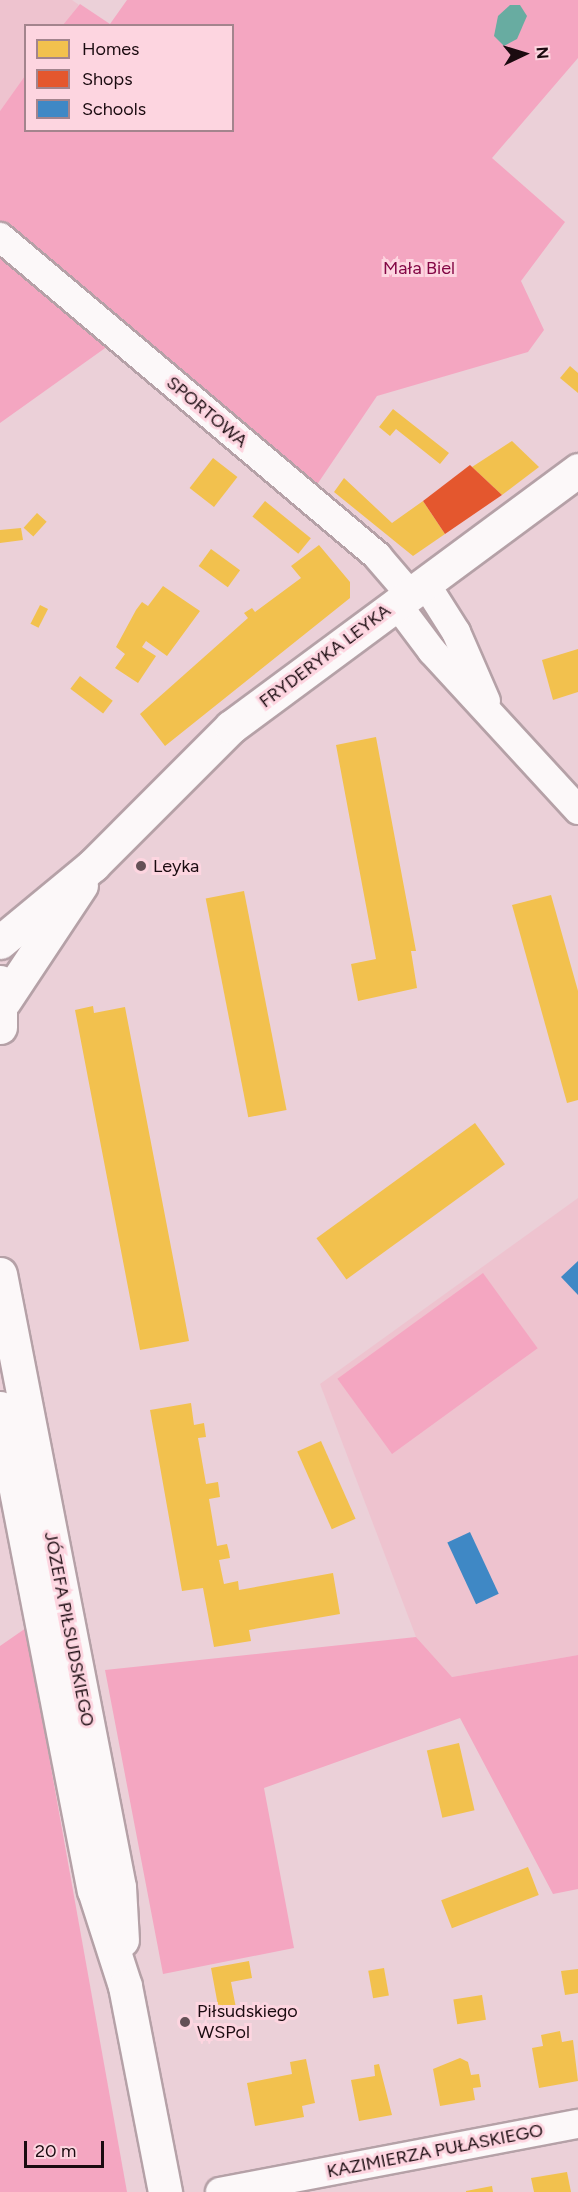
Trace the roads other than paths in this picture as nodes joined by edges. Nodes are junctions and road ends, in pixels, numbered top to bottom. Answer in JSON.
{"nodes":[{"id":1,"x":0,"y":237,"type":"edge"},
{"id":2,"x":578,"y":470,"type":"edge"},
{"id":3,"x":410,"y":593,"type":"junction"},
{"id":4,"x":578,"y":810,"type":"edge"},
{"id":5,"x":93,"y":865,"type":"junction"},
{"id":6,"x":0,"y":942,"type":"edge"},
{"id":7,"x":1,"y":1003,"type":"edge"},
{"id":8,"x":0,"y":1274,"type":"edge"},
{"id":9,"x":0,"y":1408,"type":"edge"},
{"id":10,"x":125,"y":1986,"type":"junction"},
{"id":11,"x":578,"y":2124,"type":"edge"},
{"id":12,"x":165,"y":2192,"type":"edge"},
{"id":13,"x":220,"y":2192,"type":"edge"}],
"edges":[{"from":1,"to":3,"type":"street","name":"SPORTOWA"},
{"from":2,"to":3,"type":"main road","name":"FRYDERYKA LEYKA"},
{"from":3,"to":4,"type":"street","name":"SPORTOWA"},
{"from":3,"to":5,"type":"main road","name":"FRYDERYKA LEYKA"},
{"from":5,"to":6,"type":"main road","name":"FRYDERYKA LEYKA"},
{"from":5,"to":7,"type":"main road","name":"FRYDERYKA LEYKA"},
{"from":8,"to":10,"type":"main road","name":"JÓZEFA PIŁSUDSKIEGO"},
{"from":9,"to":10,"type":"main road","name":"JÓZEFA PIŁSUDSKIEGO"},
{"from":10,"to":12,"type":"main road","name":"JÓZEFA PIŁSUDSKIEGO"},
{"from":11,"to":13,"type":"street","name":"KAZIMIERZA PUŁASKIEGO"}]}
